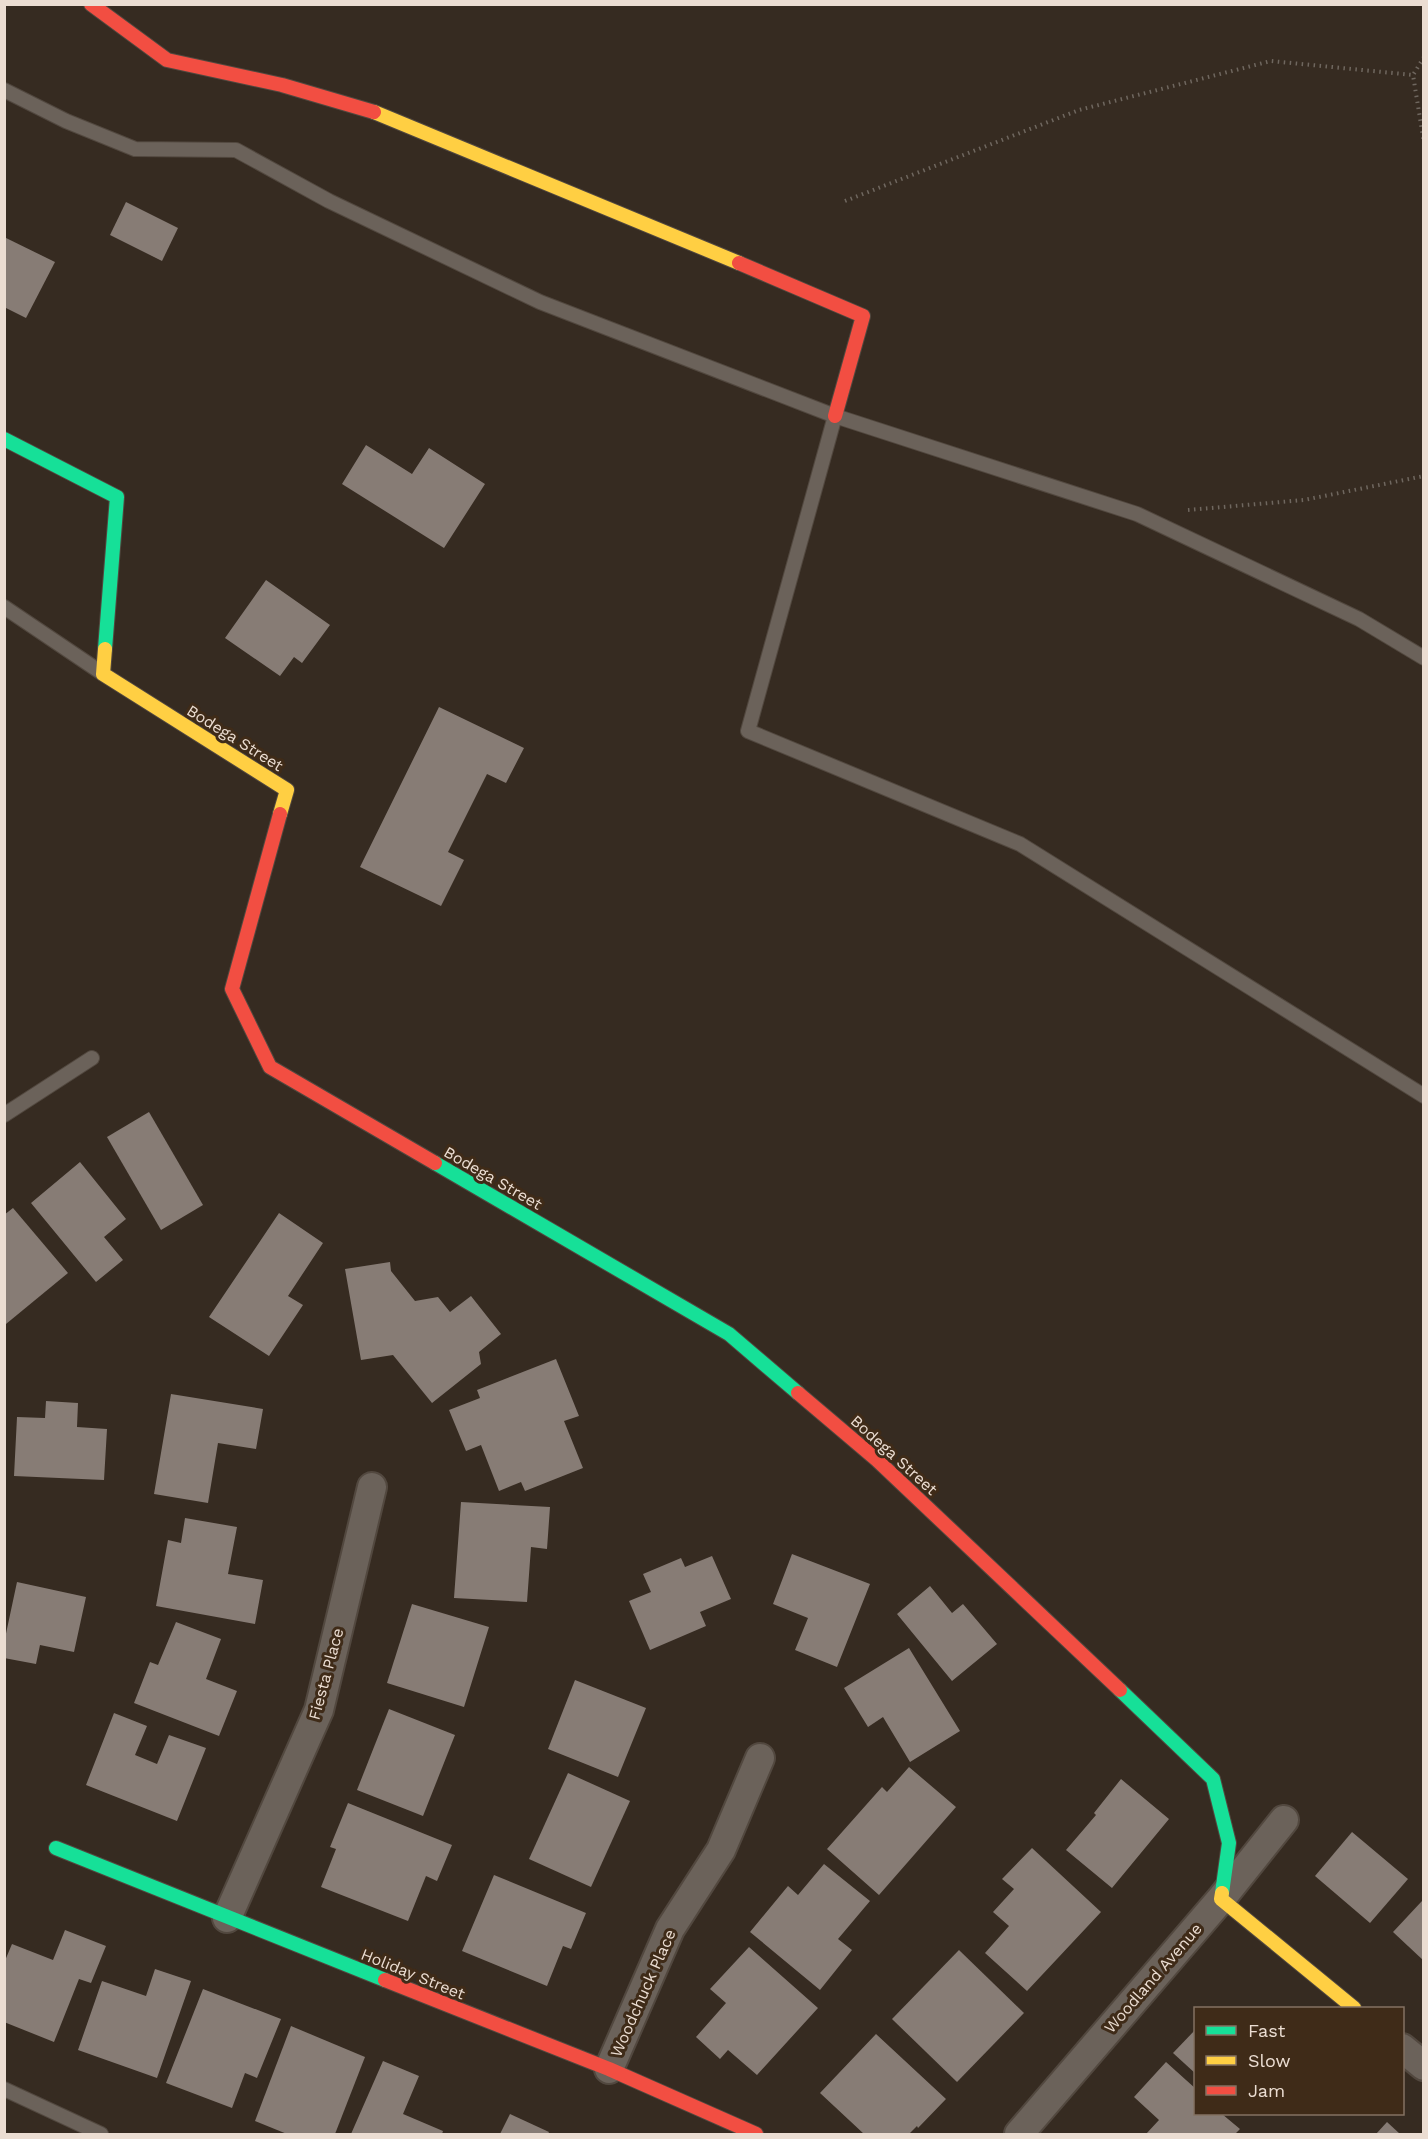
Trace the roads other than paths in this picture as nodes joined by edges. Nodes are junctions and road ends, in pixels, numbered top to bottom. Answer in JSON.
{"nodes":[{"id":1,"x":91,"y":4,"type":"edge"},
{"id":2,"x":4,"y":90,"type":"edge"},
{"id":3,"x":835,"y":416,"type":"junction"},
{"id":4,"x":4,"y":439,"type":"edge"},
{"id":5,"x":4,"y":607,"type":"edge"},
{"id":6,"x":1424,"y":658,"type":"edge"},
{"id":7,"x":103,"y":674,"type":"junction"},
{"id":8,"x":92,"y":1058,"type":"dead end"},
{"id":9,"x":1424,"y":1096,"type":"edge"},
{"id":10,"x":4,"y":1115,"type":"edge"},
{"id":11,"x":372,"y":1487,"type":"dead end"},
{"id":12,"x":760,"y":1758,"type":"dead end"},
{"id":13,"x":1284,"y":1820,"type":"dead end"},
{"id":14,"x":56,"y":1848,"type":"dead end"},
{"id":15,"x":1221,"y":1899,"type":"junction"},
{"id":16,"x":227,"y":1918,"type":"junction"},
{"id":17,"x":1353,"y":2007,"type":"edge"},
{"id":18,"x":1404,"y":2050,"type":"edge"},
{"id":19,"x":1424,"y":2066,"type":"edge"},
{"id":20,"x":609,"y":2069,"type":"junction"},
{"id":21,"x":4,"y":2089,"type":"edge"},
{"id":22,"x":101,"y":2134,"type":"edge"},
{"id":23,"x":756,"y":2134,"type":"edge"},
{"id":24,"x":1020,"y":2134,"type":"edge"}],
"edges":[{"from":1,"to":3,"type":"street"},
{"from":2,"to":3,"type":"lane"},
{"from":3,"to":6,"type":"lane"},
{"from":3,"to":9,"type":"lane"},
{"from":4,"to":7,"type":"street"},
{"from":5,"to":7,"type":"lane"},
{"from":7,"to":15,"type":"street","name":"Bodega Street"},
{"from":8,"to":10,"type":"lane"},
{"from":11,"to":16,"type":"street","name":"Fiesta Place"},
{"from":12,"to":20,"type":"street","name":"Woodchuck Place"},
{"from":13,"to":15,"type":"street","name":"Woodland Avenue"},
{"from":14,"to":16,"type":"street","name":"Holiday Street"},
{"from":15,"to":17,"type":"street"},
{"from":15,"to":24,"type":"street","name":"Woodland Avenue"},
{"from":16,"to":20,"type":"street","name":"Holiday Street"},
{"from":18,"to":19,"type":"street"},
{"from":20,"to":23,"type":"street","name":"Holiday Street"},
{"from":21,"to":22,"type":"lane"}]}
